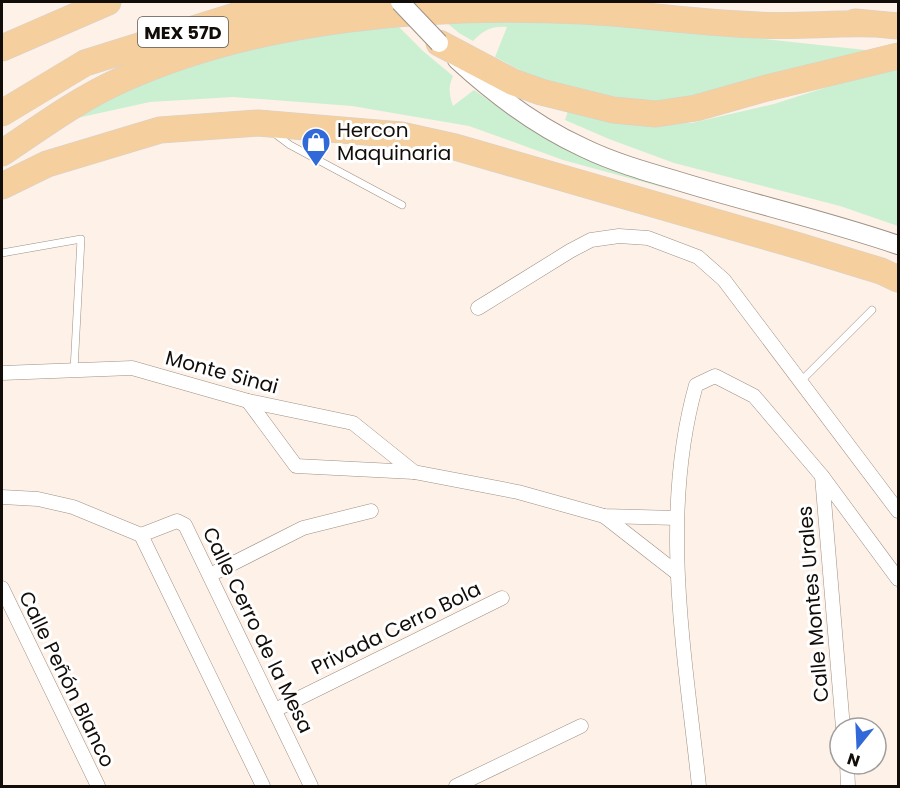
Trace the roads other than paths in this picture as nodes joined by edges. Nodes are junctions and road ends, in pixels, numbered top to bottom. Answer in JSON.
{"nodes":[{"id":1,"x":72,"y":2,"type":"edge"},
{"id":2,"x":108,"y":2,"type":"edge"},
{"id":3,"x":379,"y":2,"type":"edge"},
{"id":4,"x":400,"y":2,"type":"edge"},
{"id":5,"x":627,"y":2,"type":"edge"},
{"id":6,"x":871,"y":24,"type":"junction"},
{"id":7,"x":898,"y":26,"type":"edge"},
{"id":8,"x":439,"y":43,"type":"joint"},
{"id":9,"x":2,"y":46,"type":"edge"},
{"id":10,"x":898,"y":56,"type":"edge"},
{"id":11,"x":480,"y":71,"type":"junction"},
{"id":12,"x":2,"y":113,"type":"edge"},
{"id":13,"x":258,"y":123,"type":"junction"},
{"id":14,"x":2,"y":153,"type":"edge"},
{"id":15,"x":2,"y":186,"type":"edge"},
{"id":16,"x":402,"y":205,"type":"dead end"},
{"id":17,"x":898,"y":245,"type":"edge"},
{"id":18,"x":2,"y":253,"type":"edge"},
{"id":19,"x":898,"y":279,"type":"edge"},
{"id":20,"x":478,"y":308,"type":"dead end"},
{"id":21,"x":872,"y":310,"type":"dead end"},
{"id":22,"x":74,"y":370,"type":"junction"},
{"id":23,"x":2,"y":373,"type":"edge"},
{"id":24,"x":800,"y":382,"type":"junction"},
{"id":25,"x":248,"y":401,"type":"junction"},
{"id":26,"x":414,"y":472,"type":"junction"},
{"id":27,"x":822,"y":476,"type":"junction"},
{"id":28,"x":2,"y":497,"type":"edge"},
{"id":29,"x":371,"y":511,"type":"dead end"},
{"id":30,"x":898,"y":511,"type":"edge"},
{"id":31,"x":604,"y":516,"type":"junction"},
{"id":32,"x":676,"y":518,"type":"junction"},
{"id":33,"x":141,"y":535,"type":"junction"},
{"id":34,"x":677,"y":573,"type":"junction"},
{"id":35,"x":210,"y":575,"type":"junction"},
{"id":36,"x":898,"y":579,"type":"edge"},
{"id":37,"x":2,"y":588,"type":"edge"},
{"id":38,"x":502,"y":598,"type":"dead end"},
{"id":39,"x":275,"y":710,"type":"junction"},
{"id":40,"x":842,"y":716,"type":"edge"},
{"id":41,"x":581,"y":726,"type":"dead end"},
{"id":42,"x":98,"y":786,"type":"edge"},
{"id":43,"x":263,"y":786,"type":"edge"},
{"id":44,"x":311,"y":786,"type":"edge"},
{"id":45,"x":456,"y":786,"type":"edge"},
{"id":46,"x":699,"y":786,"type":"edge"}],
"edges":[{"from":1,"to":9,"type":"highway"},
{"from":2,"to":9,"type":"highway"},
{"from":3,"to":12,"type":"highway","number":"MEX 57D"},
{"from":4,"to":8,"type":"street","bridge":true},
{"from":5,"to":6,"type":"highway"},
{"from":6,"to":7,"type":"highway"},
{"from":6,"to":14,"type":"highway"},
{"from":8,"to":11,"type":"highway"},
{"from":10,"to":11,"type":"highway"},
{"from":11,"to":17,"type":"street"},
{"from":13,"to":15,"type":"highway"},
{"from":13,"to":16,"type":"lane"},
{"from":13,"to":19,"type":"highway"},
{"from":18,"to":22,"type":"lane"},
{"from":20,"to":24,"type":"street"},
{"from":21,"to":24,"type":"lane"},
{"from":22,"to":23,"type":"street","name":"Monte Sinai"},
{"from":22,"to":25,"type":"street","name":"Monte Sinai"},
{"from":24,"to":30,"type":"street"},
{"from":25,"to":26,"type":"street","name":"Monte Sinai"},
{"from":25,"to":26,"type":"street","name":"Monte Sinai"},
{"from":26,"to":31,"type":"street","name":"Monte Sinai"},
{"from":27,"to":32,"type":"street"},
{"from":27,"to":36,"type":"street"},
{"from":27,"to":40,"type":"street","name":"Calle Montes Urales"},
{"from":28,"to":33,"type":"street"},
{"from":29,"to":35,"type":"street"},
{"from":31,"to":32,"type":"street","name":"Monte Sinai"},
{"from":31,"to":34,"type":"street","name":"Monte Sinai"},
{"from":32,"to":34,"type":"street"},
{"from":33,"to":35,"type":"street","name":"Calle Cerro de la Mesa"},
{"from":33,"to":43,"type":"street"},
{"from":34,"to":46,"type":"street"},
{"from":35,"to":39,"type":"street","name":"Calle Cerro de la Mesa"},
{"from":37,"to":42,"type":"street","name":"Calle Peñón Blanco"},
{"from":38,"to":39,"type":"street","name":"Privada Cerro Bola"},
{"from":39,"to":44,"type":"street","name":"Calle Cerro de la Mesa"},
{"from":41,"to":45,"type":"street"}]}
